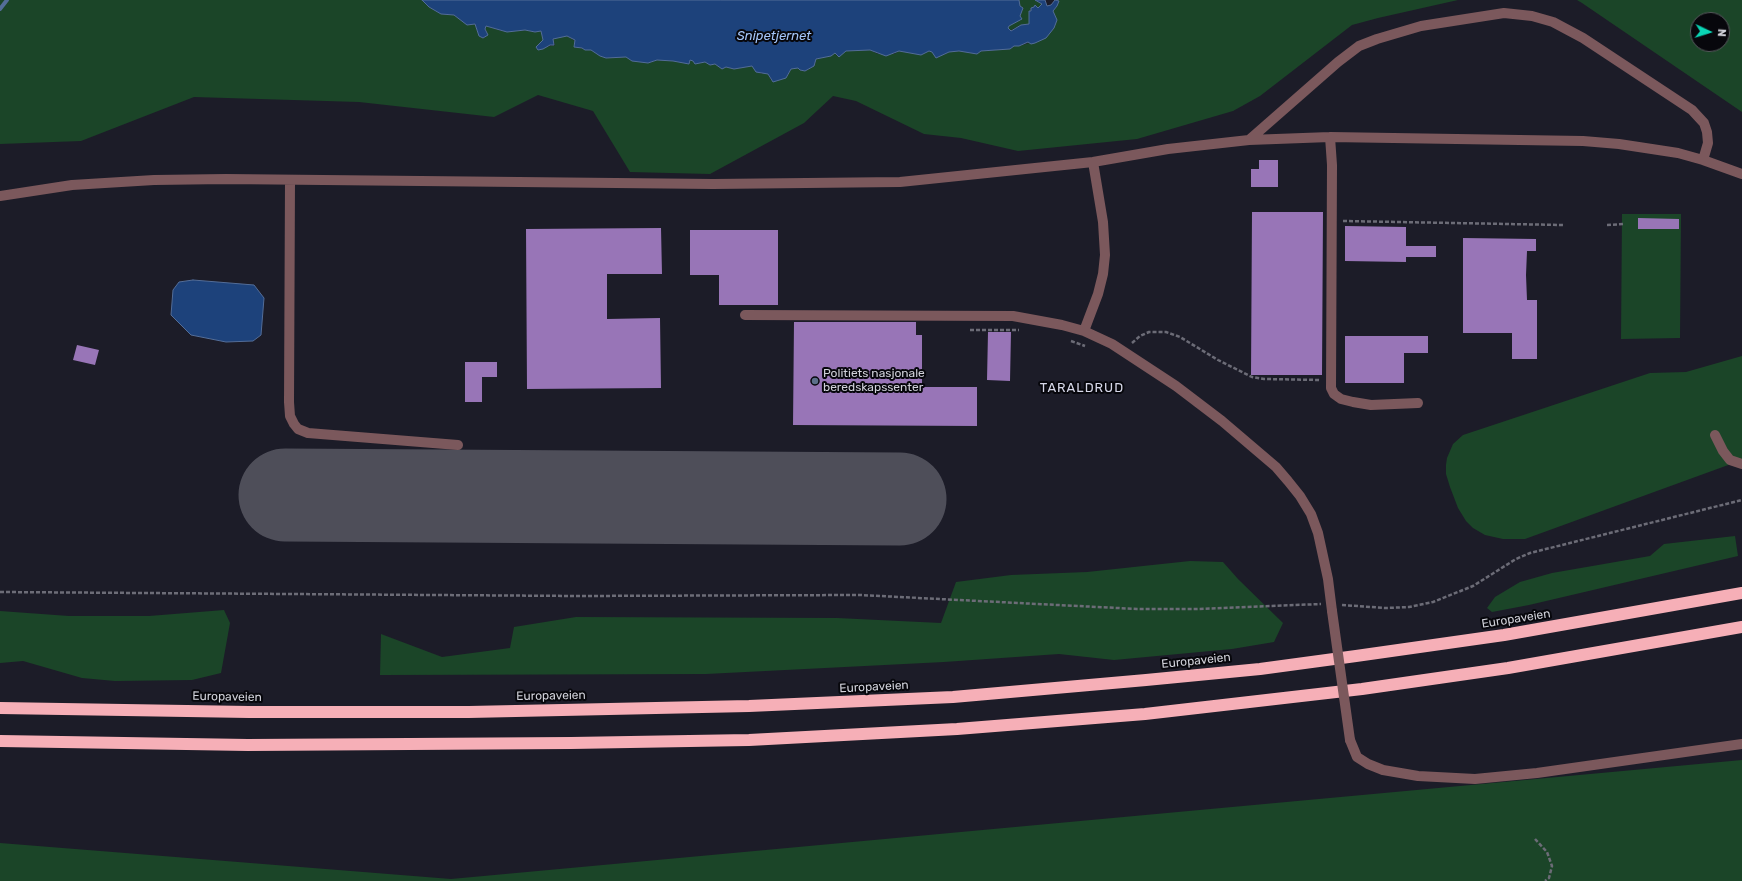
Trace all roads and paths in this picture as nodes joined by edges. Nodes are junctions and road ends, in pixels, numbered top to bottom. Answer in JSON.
{"nodes":[{"id":1,"x":1330,"y":137,"type":"junction"},
{"id":2,"x":1249,"y":140,"type":"junction"},
{"id":3,"x":1703,"y":160,"type":"junction"},
{"id":4,"x":1092,"y":162,"type":"junction"},
{"id":5,"x":1742,"y":174,"type":"edge"},
{"id":6,"x":290,"y":181,"type":"junction"},
{"id":7,"x":0,"y":196,"type":"edge"},
{"id":8,"x":1356,"y":221,"type":"dead end"},
{"id":9,"x":1624,"y":224,"type":"dead end"},
{"id":10,"x":1563,"y":225,"type":"dead end"},
{"id":11,"x":1608,"y":225,"type":"dead end"},
{"id":12,"x":745,"y":315,"type":"dead end"},
{"id":13,"x":970,"y":330,"type":"dead end"},
{"id":14,"x":1021,"y":330,"type":"dead end"},
{"id":15,"x":1084,"y":331,"type":"junction"},
{"id":16,"x":1066,"y":340,"type":"dead end"},
{"id":17,"x":1090,"y":348,"type":"dead end"},
{"id":18,"x":1125,"y":352,"type":"junction"},
{"id":19,"x":1331,"y":381,"type":"junction"},
{"id":20,"x":1418,"y":403,"type":"dead end"},
{"id":21,"x":1715,"y":435,"type":"dead end"},
{"id":22,"x":458,"y":445,"type":"dead end"},
{"id":23,"x":1742,"y":464,"type":"edge"},
{"id":24,"x":1742,"y":500,"type":"edge"},
{"id":25,"x":0,"y":592,"type":"edge"},
{"id":26,"x":1742,"y":593,"type":"edge"},
{"id":27,"x":1332,"y":608,"type":"junction"},
{"id":28,"x":1742,"y":627,"type":"edge"},
{"id":29,"x":0,"y":708,"type":"edge"},
{"id":30,"x":0,"y":741,"type":"edge"},
{"id":31,"x":1742,"y":744,"type":"edge"},
{"id":32,"x":1535,"y":839,"type":"dead end"},
{"id":33,"x":1545,"y":881,"type":"edge"}],
"edges":[{"from":1,"to":2,"type":"street"},
{"from":1,"to":3,"type":"street"},
{"from":1,"to":19,"type":"street"},
{"from":2,"to":3,"type":"street"},
{"from":2,"to":4,"type":"street"},
{"from":3,"to":5,"type":"street"},
{"from":4,"to":6,"type":"street"},
{"from":4,"to":15,"type":"street"},
{"from":6,"to":7,"type":"street"},
{"from":6,"to":22,"type":"street"},
{"from":8,"to":10,"type":"path"},
{"from":9,"to":11,"type":"path"},
{"from":12,"to":15,"type":"street"},
{"from":13,"to":14,"type":"path"},
{"from":15,"to":18,"type":"street"},
{"from":16,"to":17,"type":"path"},
{"from":18,"to":19,"type":"path"},
{"from":18,"to":27,"type":"street"},
{"from":19,"to":20,"type":"street"},
{"from":21,"to":23,"type":"street"},
{"from":24,"to":27,"type":"path"},
{"from":25,"to":27,"type":"path"},
{"from":26,"to":29,"type":"highway","name":"Europaveien"},
{"from":27,"to":31,"type":"street","bridge":true},
{"from":28,"to":30,"type":"highway"},
{"from":32,"to":33,"type":"path"}]}
